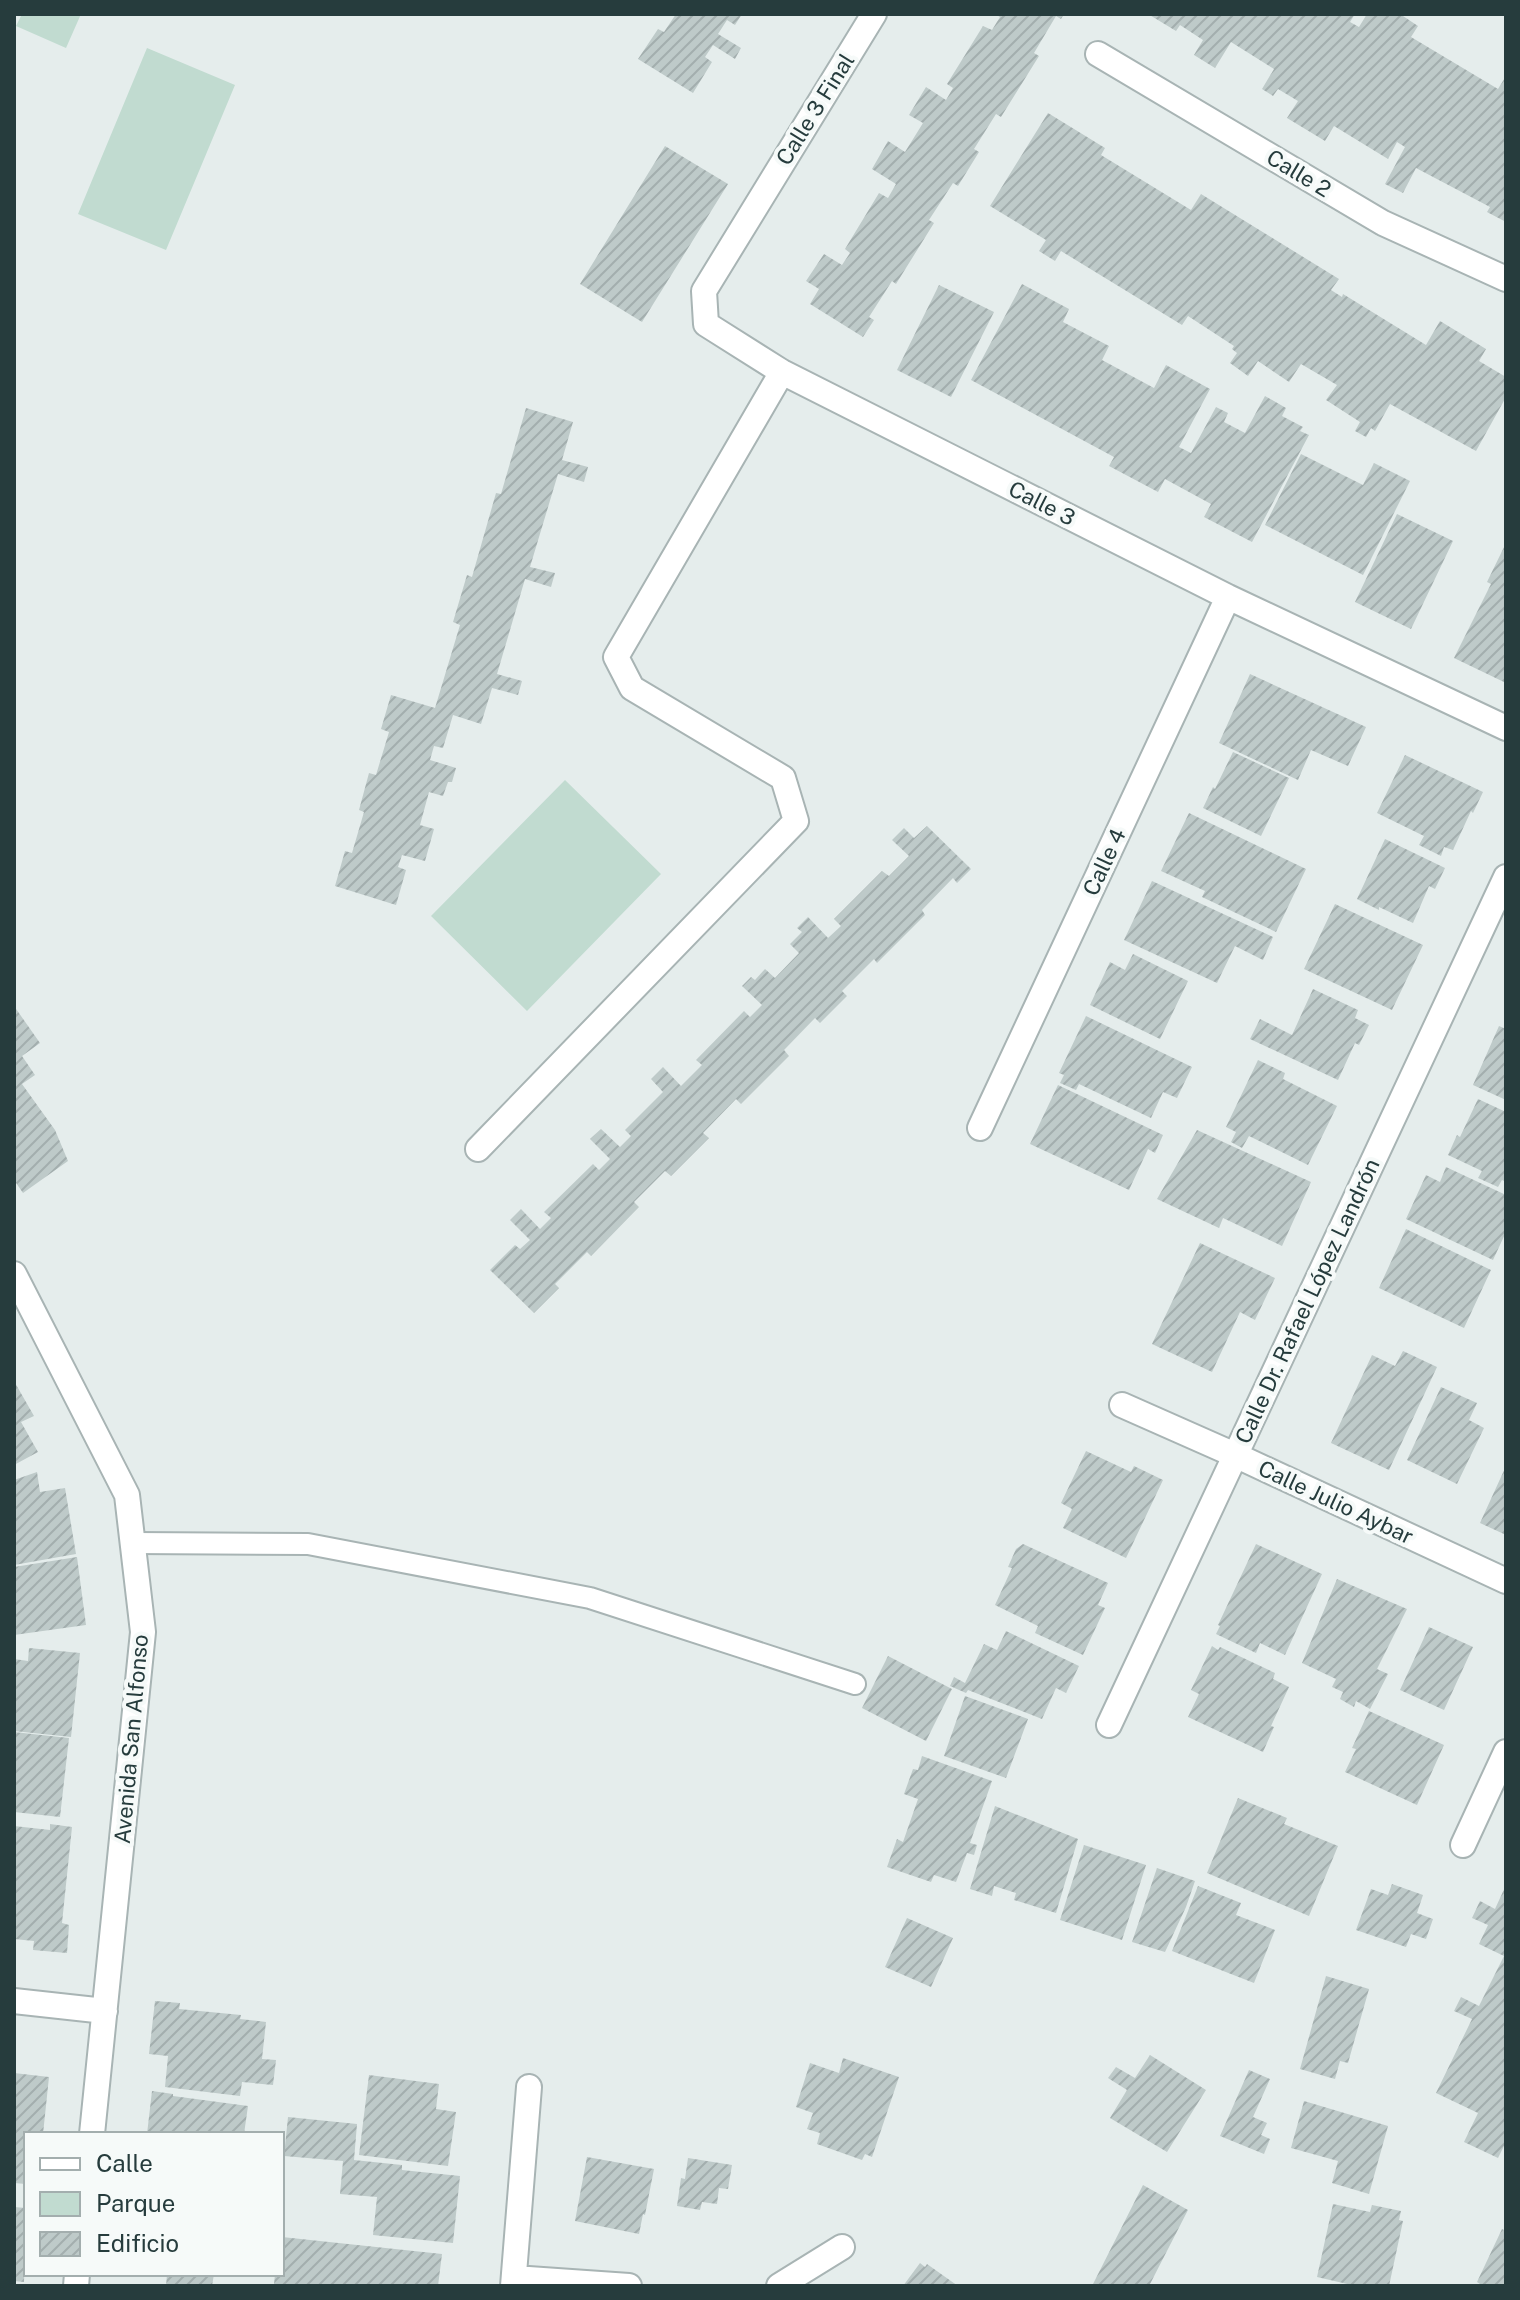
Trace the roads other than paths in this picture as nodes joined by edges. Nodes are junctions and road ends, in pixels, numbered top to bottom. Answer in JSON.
{"nodes":[{"id":1,"x":874,"y":14,"type":"edge"},
{"id":2,"x":1098,"y":54,"type":"dead end"},
{"id":3,"x":757,"y":204,"type":"joint"},
{"id":4,"x":1506,"y":279,"type":"edge"},
{"id":5,"x":782,"y":372,"type":"junction"},
{"id":6,"x":1228,"y":597,"type":"junction"},
{"id":7,"x":1506,"y":728,"type":"edge"},
{"id":8,"x":1506,"y":877,"type":"edge"},
{"id":9,"x":980,"y":1128,"type":"dead end"},
{"id":10,"x":478,"y":1149,"type":"dead end"},
{"id":11,"x":14,"y":1274,"type":"edge"},
{"id":12,"x":1122,"y":1405,"type":"dead end"},
{"id":13,"x":1235,"y":1455,"type":"junction"},
{"id":14,"x":133,"y":1543,"type":"junction"},
{"id":15,"x":1506,"y":1581,"type":"edge"},
{"id":16,"x":855,"y":1684,"type":"dead end"},
{"id":17,"x":1109,"y":1725,"type":"dead end"},
{"id":18,"x":1506,"y":1752,"type":"edge"},
{"id":19,"x":1463,"y":1845,"type":"dead end"},
{"id":20,"x":14,"y":2001,"type":"edge"},
{"id":21,"x":105,"y":2011,"type":"junction"},
{"id":22,"x":529,"y":2087,"type":"dead end"},
{"id":23,"x":92,"y":2132,"type":"edge"},
{"id":24,"x":842,"y":2247,"type":"dead end"},
{"id":25,"x":514,"y":2282,"type":"edge"},
{"id":26,"x":629,"y":2286,"type":"edge"},
{"id":27,"x":779,"y":2286,"type":"edge"}],
"edges":[{"from":1,"to":3,"type":"street","name":"Calle 3 Final"},
{"from":2,"to":4,"type":"street","name":"Calle 2"},
{"from":3,"to":5,"type":"street","name":"Calle 3"},
{"from":5,"to":6,"type":"street","name":"Calle 3"},
{"from":5,"to":10,"type":"street"},
{"from":6,"to":7,"type":"street","name":"Calle 3"},
{"from":6,"to":9,"type":"street","name":"Calle 4"},
{"from":8,"to":13,"type":"street","name":"Calle Dr. Rafael López Landrón"},
{"from":11,"to":14,"type":"street","name":"Avenida San Alfonso"},
{"from":12,"to":13,"type":"street","name":"Calle Julio Aybar"},
{"from":13,"to":15,"type":"street","name":"Calle Julio Aybar"},
{"from":13,"to":17,"type":"street","name":"Calle Dr. Rafael López Landrón"},
{"from":14,"to":16,"type":"lane"},
{"from":14,"to":21,"type":"street","name":"Avenida San Alfonso"},
{"from":18,"to":19,"type":"street"},
{"from":20,"to":21,"type":"street"},
{"from":21,"to":23,"type":"street","name":"Avenida San Alfonso"},
{"from":22,"to":25,"type":"street"},
{"from":24,"to":27,"type":"street"},
{"from":25,"to":26,"type":"street"}]}
